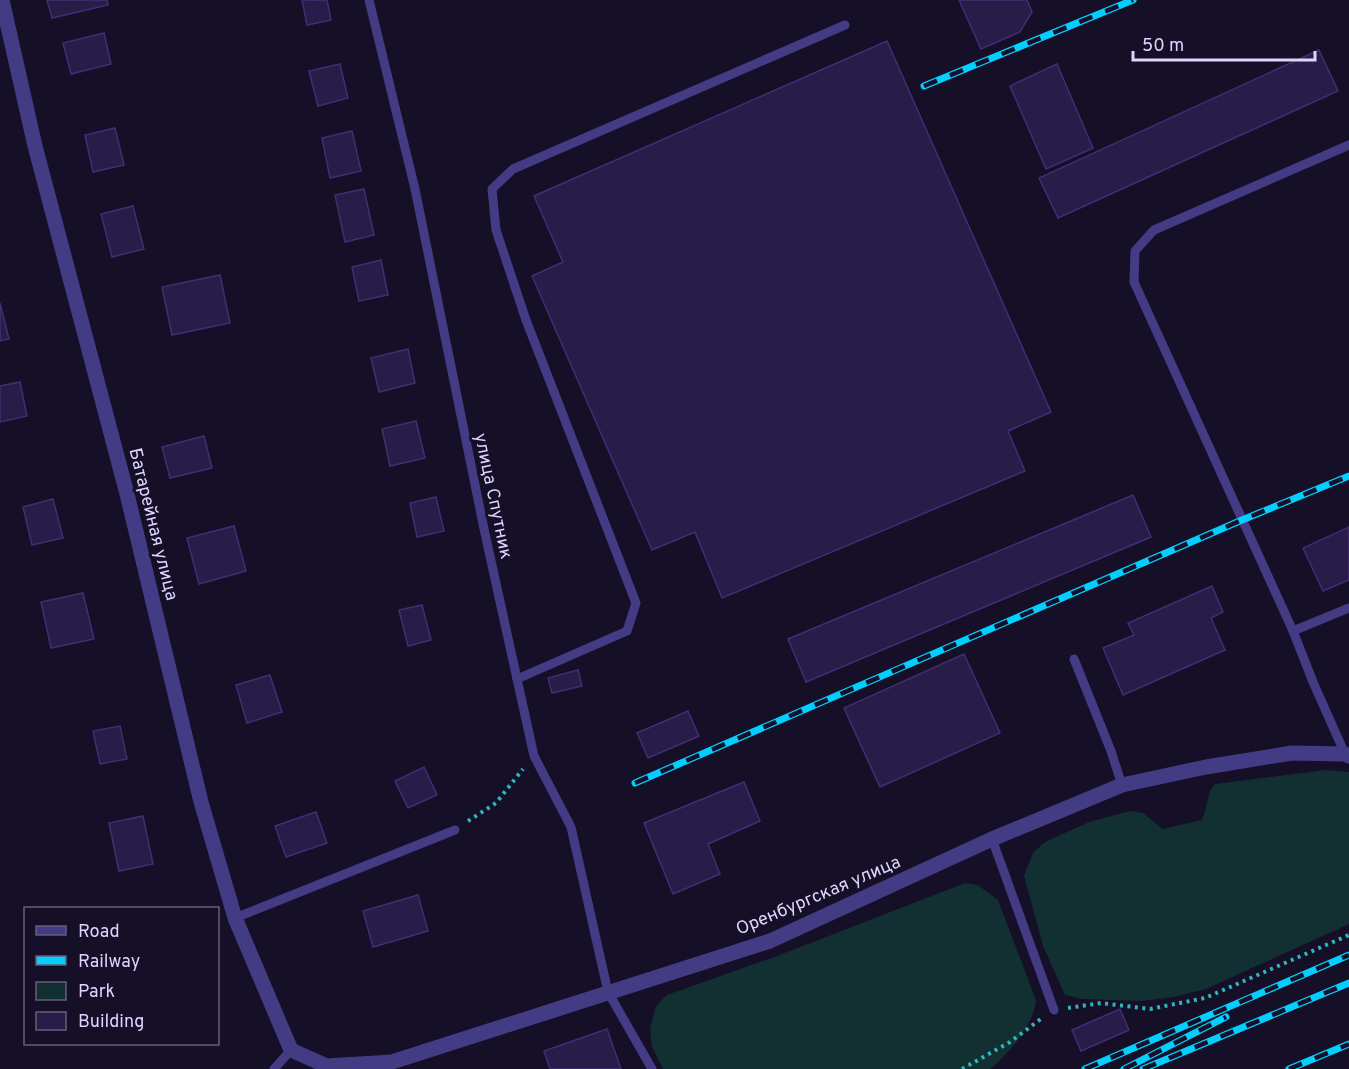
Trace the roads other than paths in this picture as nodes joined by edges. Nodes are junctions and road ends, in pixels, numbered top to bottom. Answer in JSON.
{"nodes":[{"id":1,"x":2,"y":0,"type":"edge"},
{"id":2,"x":369,"y":0,"type":"edge"},
{"id":3,"x":845,"y":26,"type":"dead end"},
{"id":4,"x":1349,"y":145,"type":"edge"},
{"id":5,"x":1349,"y":608,"type":"edge"},
{"id":6,"x":1293,"y":631,"type":"junction"},
{"id":7,"x":1074,"y":659,"type":"dead end"},
{"id":8,"x":517,"y":679,"type":"junction"},
{"id":9,"x":1347,"y":755,"type":"edge"},
{"id":10,"x":1122,"y":785,"type":"junction"},
{"id":11,"x":455,"y":830,"type":"road end"},
{"id":12,"x":992,"y":839,"type":"junction"},
{"id":13,"x":235,"y":918,"type":"junction"},
{"id":14,"x":608,"y":992,"type":"junction"},
{"id":15,"x":1054,"y":1010,"type":"road end"},
{"id":16,"x":291,"y":1050,"type":"junction"},
{"id":17,"x":327,"y":1067,"type":"edge"},
{"id":18,"x":274,"y":1069,"type":"edge"},
{"id":19,"x":652,"y":1069,"type":"edge"}],
"edges":[{"from":1,"to":13,"type":"street","name":"Батарейная улица"},
{"from":2,"to":8,"type":"lane","name":"улица Спутник"},
{"from":3,"to":8,"type":"lane"},
{"from":4,"to":6,"type":"lane"},
{"from":5,"to":6,"type":"lane"},
{"from":6,"to":9,"type":"lane"},
{"from":7,"to":10,"type":"lane"},
{"from":8,"to":14,"type":"lane","name":"улица Спутник"},
{"from":9,"to":10,"type":"street","name":"Оренбургская улица"},
{"from":10,"to":12,"type":"street","name":"Оренбургская улица"},
{"from":11,"to":13,"type":"lane"},
{"from":12,"to":14,"type":"street","name":"Оренбургская улица"},
{"from":12,"to":15,"type":"lane"},
{"from":13,"to":16,"type":"street","name":"Батарейная улица"},
{"from":14,"to":17,"type":"street","name":"Оренбургская улица"},
{"from":14,"to":19,"type":"lane","name":"улица Спутник"},
{"from":16,"to":17,"type":"street","name":"Оренбургская улица"},
{"from":16,"to":18,"type":"lane"}]}
